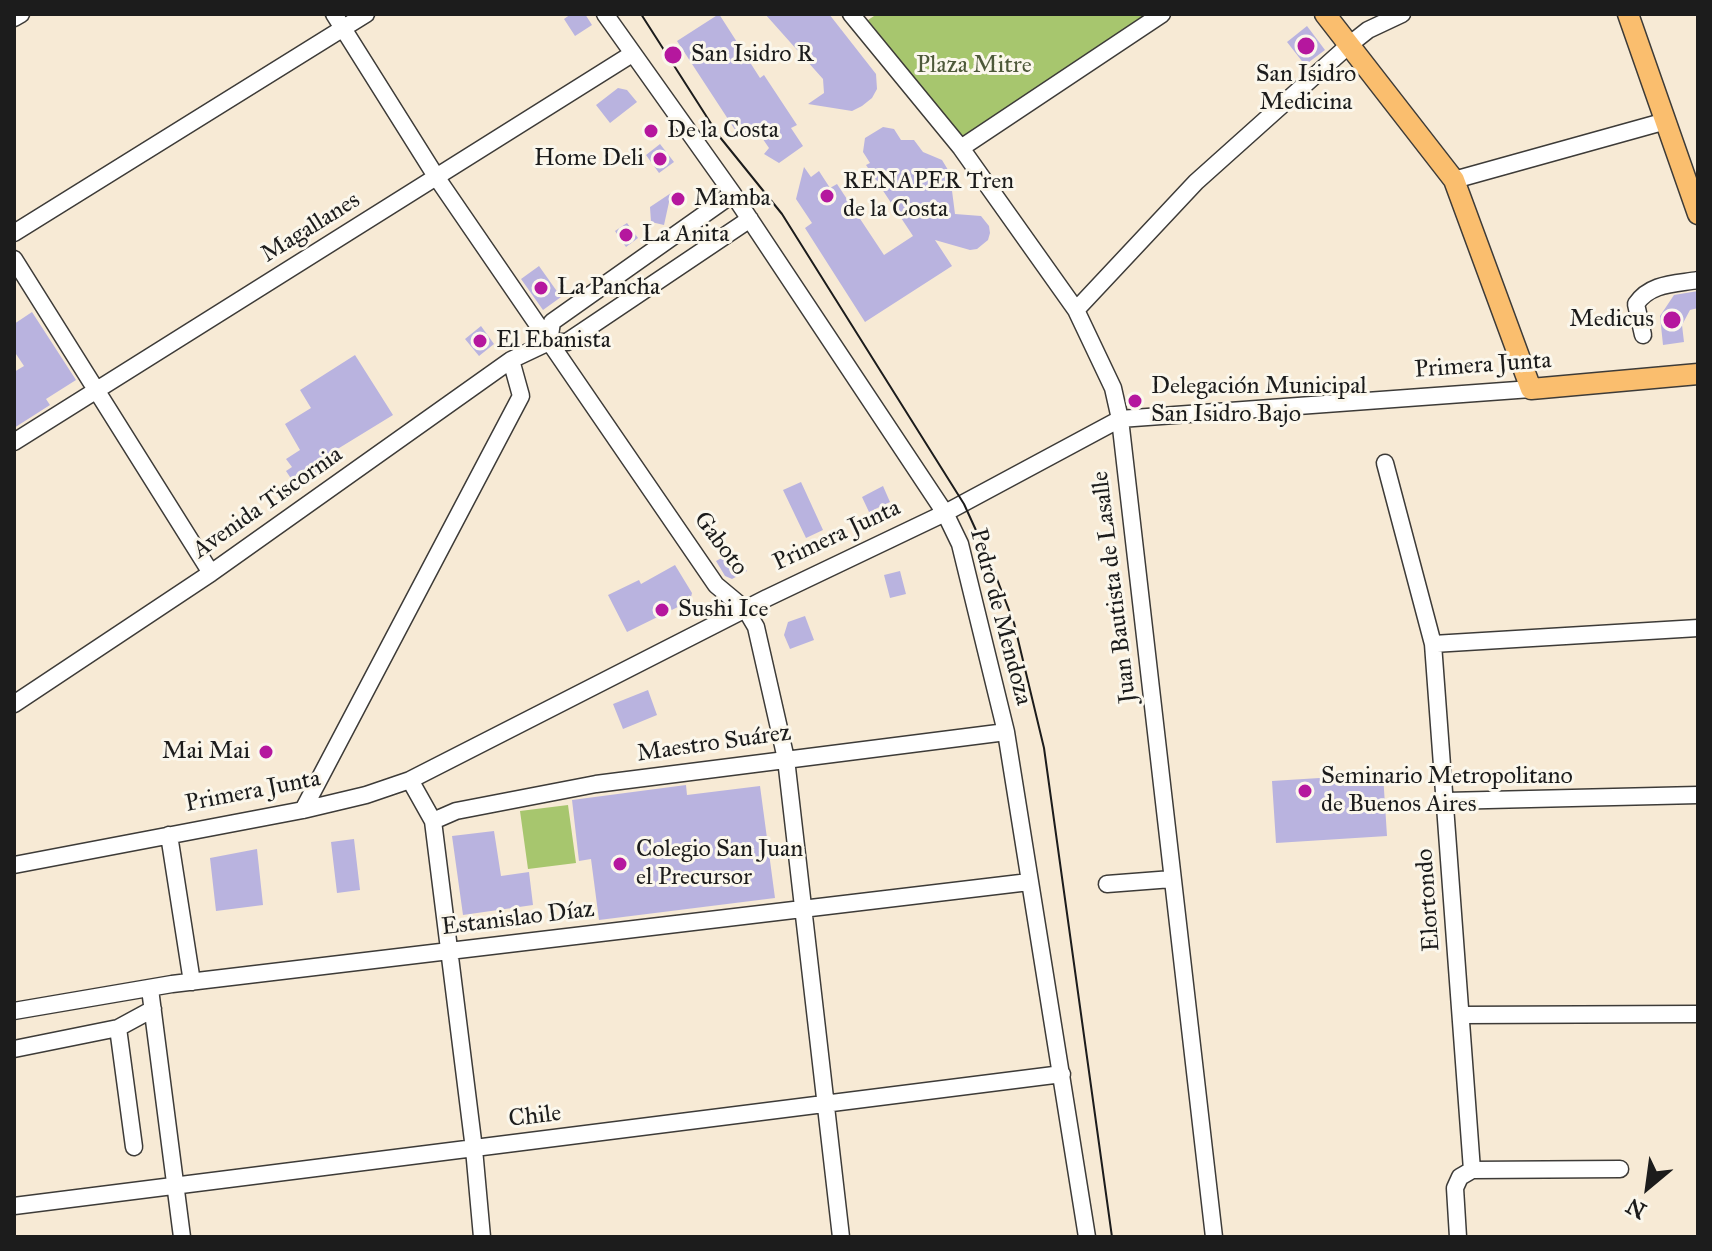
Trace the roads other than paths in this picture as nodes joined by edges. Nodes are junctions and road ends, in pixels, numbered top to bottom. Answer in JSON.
{"nodes":[{"id":1,"x":21,"y":14,"type":"edge"},
{"id":2,"x":334,"y":14,"type":"edge"},
{"id":3,"x":366,"y":14,"type":"edge"},
{"id":4,"x":605,"y":14,"type":"edge"},
{"id":5,"x":851,"y":14,"type":"edge"},
{"id":6,"x":1162,"y":14,"type":"edge"},
{"id":7,"x":1325,"y":14,"type":"edge"},
{"id":8,"x":1402,"y":14,"type":"edge"},
{"id":9,"x":1628,"y":14,"type":"edge"},
{"id":10,"x":14,"y":18,"type":"edge"},
{"id":11,"x":344,"y":29,"type":"junction"},
{"id":12,"x":1349,"y":45,"type":"junction"},
{"id":13,"x":632,"y":54,"type":"junction"},
{"id":14,"x":1666,"y":121,"type":"junction"},
{"id":15,"x":961,"y":148,"type":"junction"},
{"id":16,"x":437,"y":178,"type":"junction"},
{"id":17,"x":1454,"y":180,"type":"junction"},
{"id":18,"x":733,"y":194,"type":"junction"},
{"id":19,"x":1698,"y":214,"type":"edge"},
{"id":20,"x":750,"y":219,"type":"junction"},
{"id":21,"x":14,"y":233,"type":"edge"},
{"id":22,"x":14,"y":259,"type":"edge"},
{"id":23,"x":1698,"y":280,"type":"edge"},
{"id":24,"x":1076,"y":310,"type":"junction"},
{"id":25,"x":1643,"y":335,"type":"dead end"},
{"id":26,"x":549,"y":342,"type":"junction"},
{"id":27,"x":511,"y":360,"type":"junction"},
{"id":28,"x":1698,"y":374,"type":"edge"},
{"id":29,"x":1531,"y":389,"type":"junction"},
{"id":30,"x":96,"y":390,"type":"junction"},
{"id":31,"x":1120,"y":419,"type":"junction"},
{"id":32,"x":14,"y":442,"type":"edge"},
{"id":33,"x":1385,"y":463,"type":"dead end"},
{"id":34,"x":945,"y":513,"type":"junction"},
{"id":35,"x":211,"y":573,"type":"junction"},
{"id":36,"x":746,"y":610,"type":"junction"},
{"id":37,"x":1698,"y":628,"type":"edge"},
{"id":38,"x":1433,"y":644,"type":"junction"},
{"id":39,"x":14,"y":704,"type":"edge"},
{"id":40,"x":1006,"y":732,"type":"junction"},
{"id":41,"x":786,"y":759,"type":"junction"},
{"id":42,"x":410,"y":780,"type":"junction"},
{"id":43,"x":1698,"y":795,"type":"edge"},
{"id":44,"x":1446,"y":801,"type":"junction"},
{"id":45,"x":303,"y":810,"type":"junction"},
{"id":46,"x":433,"y":821,"type":"junction"},
{"id":47,"x":169,"y":835,"type":"junction"},
{"id":48,"x":18,"y":862,"type":"edge"},
{"id":49,"x":1172,"y":879,"type":"junction"},
{"id":50,"x":1029,"y":882,"type":"junction"},
{"id":51,"x":1107,"y":884,"type":"dead end"},
{"id":52,"x":803,"y":909,"type":"junction"},
{"id":53,"x":449,"y":951,"type":"junction"},
{"id":54,"x":192,"y":982,"type":"junction"},
{"id":55,"x":150,"y":989,"type":"junction"},
{"id":56,"x":153,"y":1009,"type":"junction"},
{"id":57,"x":14,"y":1011,"type":"edge"},
{"id":58,"x":1698,"y":1014,"type":"edge"},
{"id":59,"x":1462,"y":1015,"type":"junction"},
{"id":60,"x":118,"y":1028,"type":"junction"},
{"id":61,"x":14,"y":1049,"type":"edge"},
{"id":62,"x":1062,"y":1074,"type":"junction"},
{"id":63,"x":825,"y":1105,"type":"junction"},
{"id":64,"x":134,"y":1147,"type":"dead end"},
{"id":65,"x":474,"y":1149,"type":"junction"},
{"id":66,"x":1620,"y":1169,"type":"dead end"},
{"id":67,"x":1472,"y":1170,"type":"junction"},
{"id":68,"x":175,"y":1186,"type":"junction"},
{"id":69,"x":14,"y":1206,"type":"edge"},
{"id":70,"x":182,"y":1237,"type":"edge"},
{"id":71,"x":482,"y":1237,"type":"edge"},
{"id":72,"x":841,"y":1237,"type":"edge"},
{"id":73,"x":1087,"y":1237,"type":"edge"},
{"id":74,"x":1214,"y":1237,"type":"edge"},
{"id":75,"x":1458,"y":1237,"type":"edge"}],
"edges":[{"from":1,"to":10,"type":"street"},
{"from":2,"to":11,"type":"street","name":"Gaboto"},
{"from":3,"to":11,"type":"street"},
{"from":4,"to":13,"type":"street","name":"Pedro de Mendoza"},
{"from":5,"to":15,"type":"street","name":"Juan Bautista de Lasalle"},
{"from":6,"to":15,"type":"street"},
{"from":7,"to":12,"type":"main road"},
{"from":8,"to":12,"type":"street"},
{"from":9,"to":14,"type":"main road"},
{"from":11,"to":16,"type":"street","name":"Gaboto"},
{"from":11,"to":21,"type":"street"},
{"from":12,"to":17,"type":"main road"},
{"from":12,"to":24,"type":"street"},
{"from":13,"to":16,"type":"street","name":"Magallanes"},
{"from":13,"to":18,"type":"street","name":"Pedro de Mendoza"},
{"from":14,"to":17,"type":"street"},
{"from":14,"to":19,"type":"main road"},
{"from":15,"to":24,"type":"street","name":"Juan Bautista de Lasalle"},
{"from":16,"to":26,"type":"street","name":"Gaboto"},
{"from":16,"to":30,"type":"street","name":"Magallanes"},
{"from":17,"to":29,"type":"main road"},
{"from":18,"to":20,"type":"street","name":"Pedro de Mendoza"},
{"from":18,"to":26,"type":"street"},
{"from":20,"to":26,"type":"street","name":"Avenida Tiscornia"},
{"from":20,"to":34,"type":"street","name":"Pedro de Mendoza"},
{"from":22,"to":30,"type":"street"},
{"from":23,"to":25,"type":"street"},
{"from":24,"to":31,"type":"street","name":"Juan Bautista de Lasalle"},
{"from":26,"to":27,"type":"street","name":"Avenida Tiscornia"},
{"from":26,"to":36,"type":"street","name":"Gaboto"},
{"from":27,"to":35,"type":"street","name":"Avenida Tiscornia"},
{"from":27,"to":45,"type":"street"},
{"from":28,"to":29,"type":"main road","name":"Primera Junta"},
{"from":29,"to":31,"type":"street","name":"Primera Junta"},
{"from":30,"to":32,"type":"street","name":"Magallanes"},
{"from":30,"to":35,"type":"street"},
{"from":31,"to":34,"type":"street","name":"Primera Junta"},
{"from":31,"to":49,"type":"street","name":"Juan Bautista de Lasalle"},
{"from":33,"to":38,"type":"street","name":"Elortondo"},
{"from":34,"to":36,"type":"street","name":"Primera Junta"},
{"from":34,"to":40,"type":"street","name":"Pedro de Mendoza"},
{"from":35,"to":39,"type":"street","name":"Avenida Tiscornia"},
{"from":36,"to":41,"type":"street","name":"Gaboto"},
{"from":36,"to":42,"type":"street","name":"Primera Junta"},
{"from":37,"to":38,"type":"street"},
{"from":38,"to":44,"type":"street","name":"Elortondo"},
{"from":40,"to":41,"type":"street","name":"Maestro Suárez"},
{"from":40,"to":50,"type":"street","name":"Pedro de Mendoza"},
{"from":41,"to":46,"type":"street","name":"Maestro Suárez"},
{"from":41,"to":52,"type":"street","name":"Gaboto"},
{"from":42,"to":45,"type":"street","name":"Primera Junta"},
{"from":42,"to":46,"type":"street"},
{"from":43,"to":44,"type":"street"},
{"from":44,"to":59,"type":"street","name":"Elortondo"},
{"from":45,"to":47,"type":"street","name":"Primera Junta"},
{"from":46,"to":53,"type":"street"},
{"from":47,"to":48,"type":"street","name":"Primera Junta"},
{"from":47,"to":54,"type":"street"},
{"from":49,"to":51,"type":"street"},
{"from":49,"to":74,"type":"street","name":"Juan Bautista de Lasalle"},
{"from":50,"to":52,"type":"street","name":"Estanislao Díaz"},
{"from":50,"to":62,"type":"street","name":"Pedro de Mendoza"},
{"from":52,"to":53,"type":"street","name":"Estanislao Díaz"},
{"from":52,"to":63,"type":"street","name":"Gaboto"},
{"from":53,"to":54,"type":"street","name":"Estanislao Díaz"},
{"from":53,"to":65,"type":"street"},
{"from":54,"to":55,"type":"street","name":"Estanislao Díaz"},
{"from":55,"to":56,"type":"street"},
{"from":55,"to":57,"type":"street","name":"Estanislao Díaz"},
{"from":56,"to":60,"type":"street"},
{"from":56,"to":68,"type":"street"},
{"from":58,"to":59,"type":"street"},
{"from":59,"to":67,"type":"street","name":"Elortondo"},
{"from":60,"to":61,"type":"street"},
{"from":60,"to":64,"type":"street"},
{"from":62,"to":63,"type":"street","name":"Chile"},
{"from":62,"to":73,"type":"street","name":"Pedro de Mendoza"},
{"from":63,"to":65,"type":"street","name":"Chile"},
{"from":63,"to":72,"type":"street","name":"Gaboto"},
{"from":65,"to":68,"type":"street","name":"Chile"},
{"from":65,"to":71,"type":"street"},
{"from":66,"to":67,"type":"street"},
{"from":67,"to":75,"type":"street"},
{"from":68,"to":69,"type":"street","name":"Chile"},
{"from":68,"to":70,"type":"street"}]}
